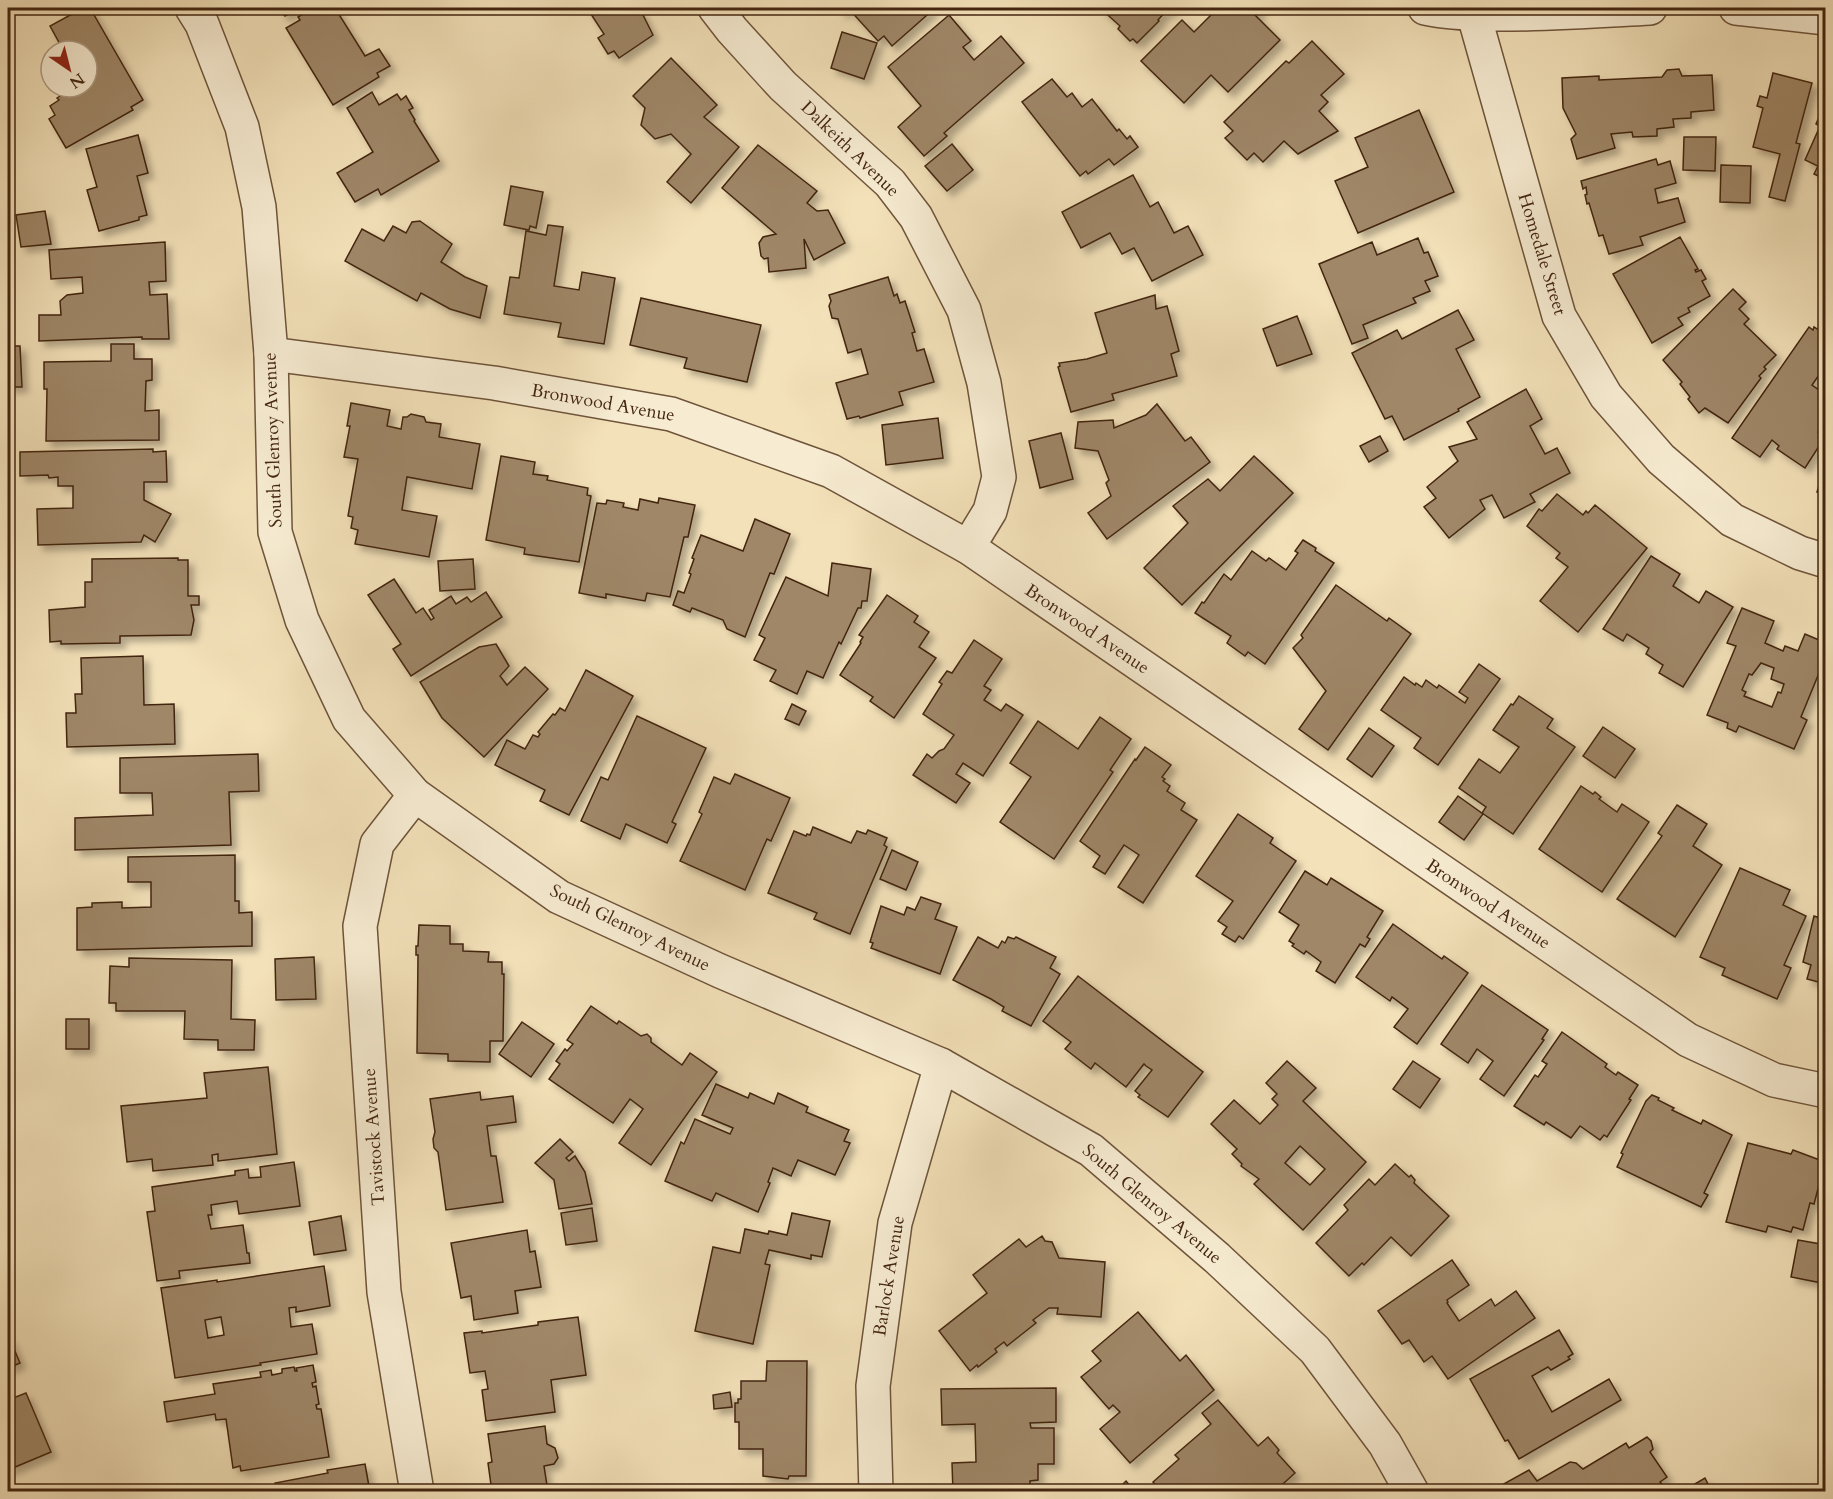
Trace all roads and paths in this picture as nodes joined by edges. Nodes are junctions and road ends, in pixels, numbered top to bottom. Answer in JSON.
{"nodes":[{"id":1,"x":192,"y":8,"type":"edge"},
{"id":2,"x":715,"y":8,"type":"edge"},
{"id":3,"x":1425,"y":8,"type":"edge"},
{"id":4,"x":1650,"y":8,"type":"edge"},
{"id":5,"x":1736,"y":8,"type":"edge"},
{"id":6,"x":1473,"y":10,"type":"edge"},
{"id":7,"x":1826,"y":18,"type":"edge"},
{"id":8,"x":272,"y":354,"type":"junction"},
{"id":9,"x":968,"y":547,"type":"junction"},
{"id":10,"x":1826,"y":561,"type":"edge"},
{"id":11,"x":415,"y":795,"type":"junction"},
{"id":12,"x":941,"y":1065,"type":"junction"},
{"id":13,"x":1826,"y":1091,"type":"edge"},
{"id":14,"x":417,"y":1491,"type":"edge"},
{"id":15,"x":876,"y":1491,"type":"edge"},
{"id":16,"x":1413,"y":1491,"type":"edge"}],
"edges":[{"from":1,"to":8,"type":"street","name":"South Glenroy Avenue"},
{"from":2,"to":9,"type":"street","name":"Dalkeith Avenue"},
{"from":3,"to":6,"type":"street"},
{"from":4,"to":6,"type":"street"},
{"from":5,"to":7,"type":"street"},
{"from":6,"to":10,"type":"street","name":"Homedale Street"},
{"from":8,"to":9,"type":"street","name":"Bronwood Avenue"},
{"from":8,"to":11,"type":"street","name":"South Glenroy Avenue"},
{"from":9,"to":13,"type":"street","name":"Bronwood Avenue"},
{"from":11,"to":12,"type":"street","name":"South Glenroy Avenue"},
{"from":11,"to":14,"type":"street","name":"Tavistock Avenue"},
{"from":12,"to":15,"type":"street","name":"Barlock Avenue"},
{"from":12,"to":16,"type":"street","name":"South Glenroy Avenue"}]}
